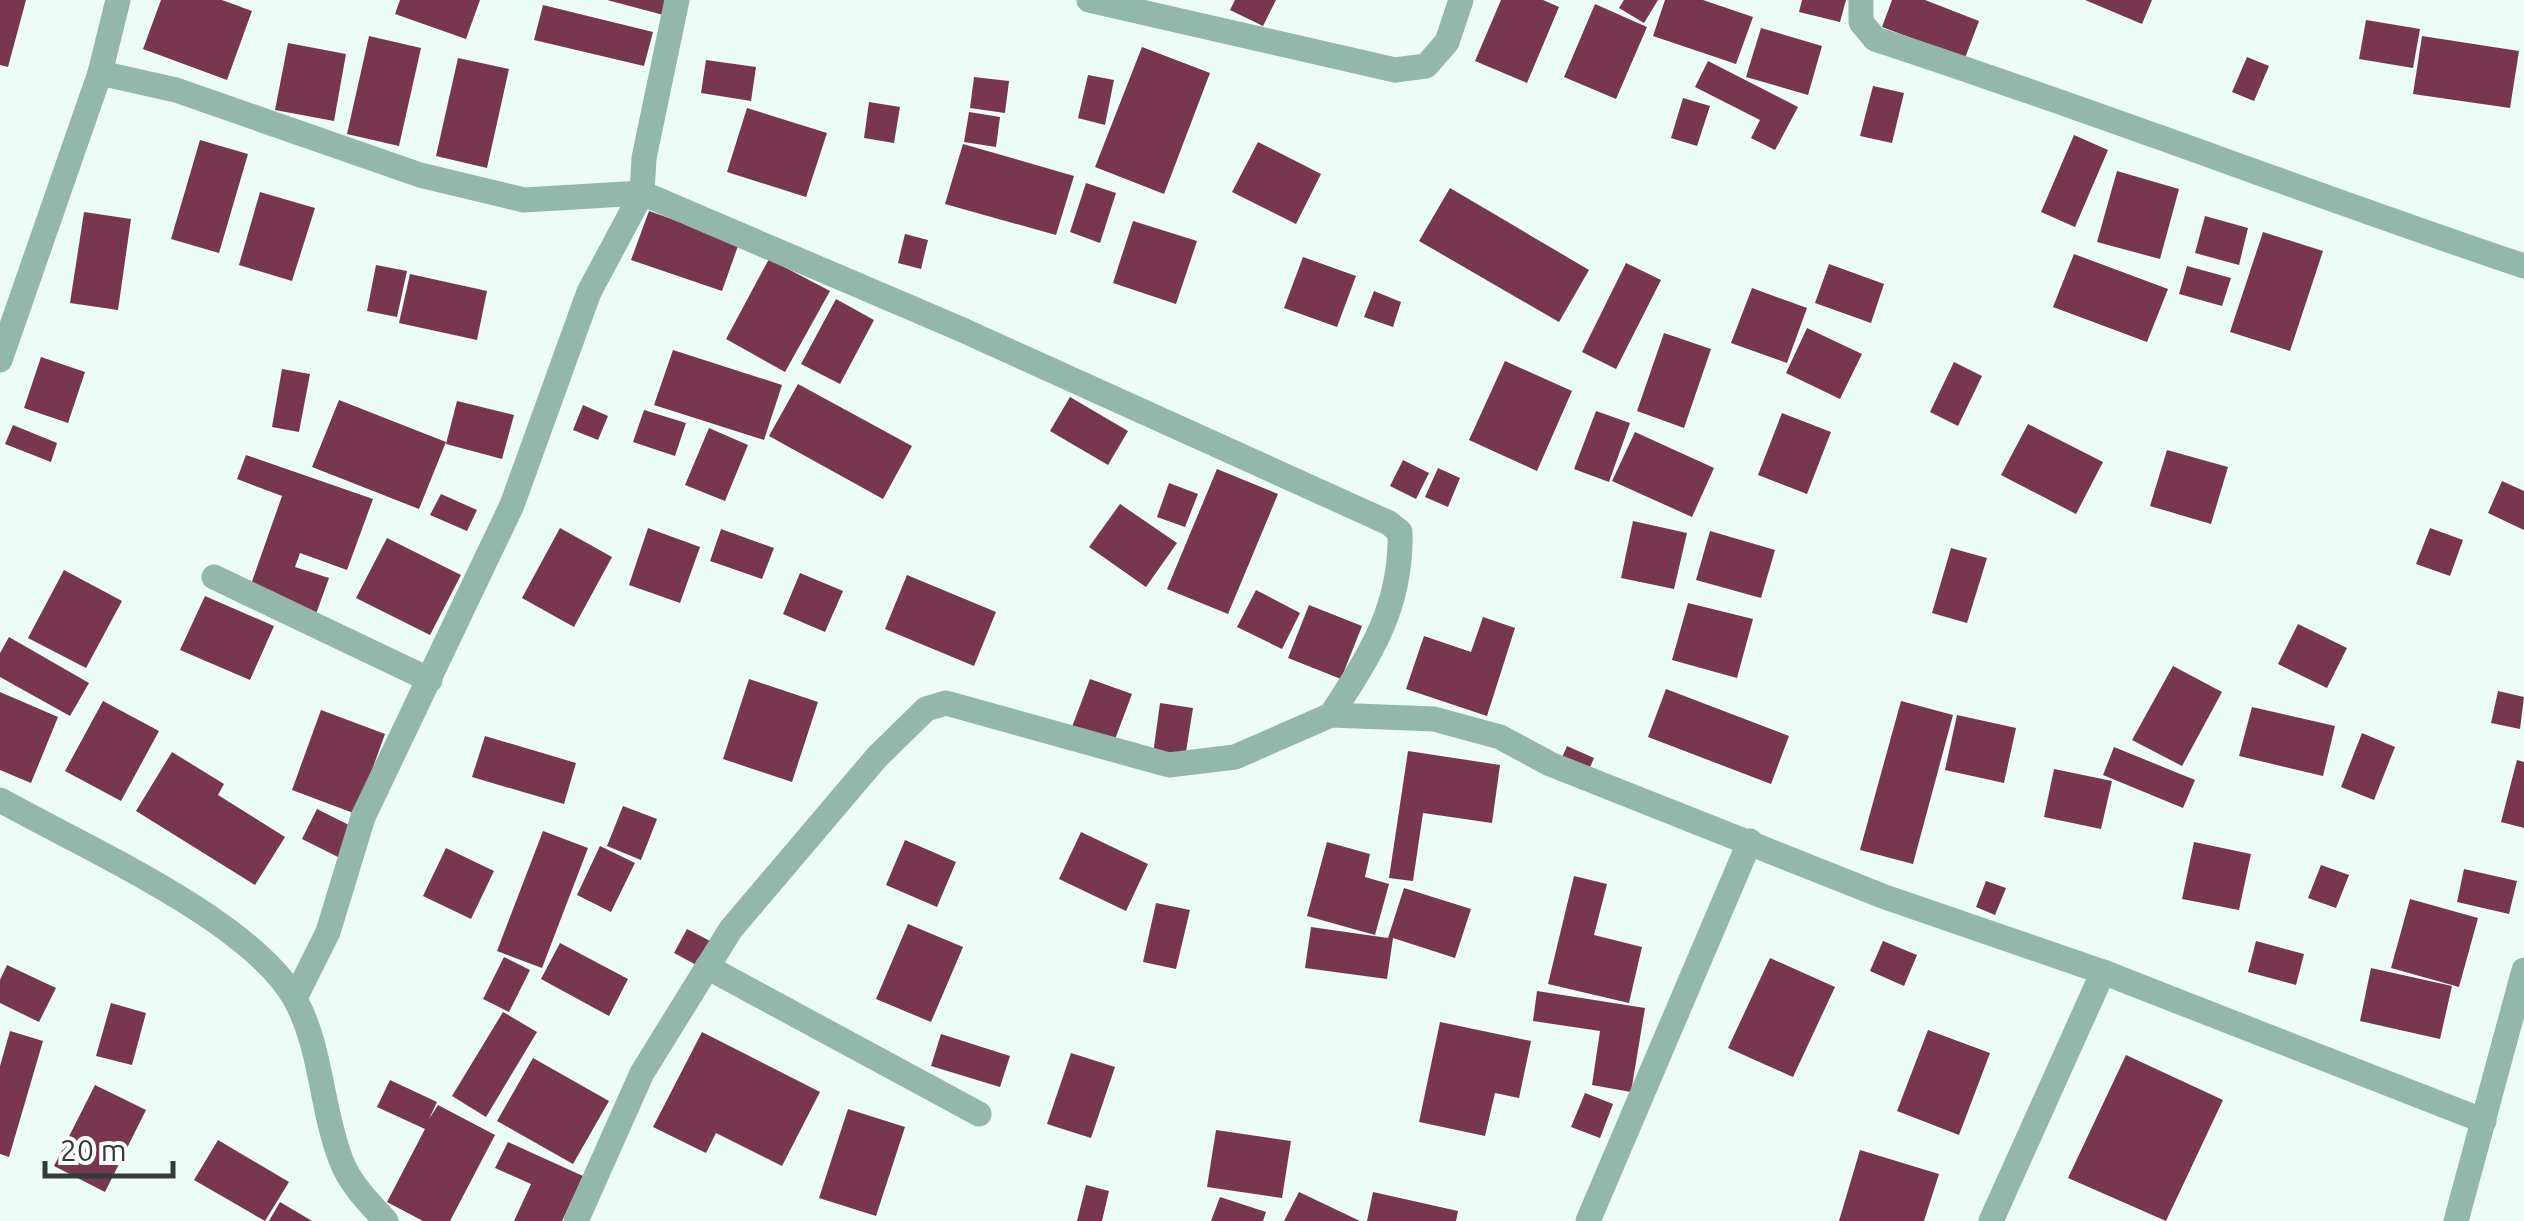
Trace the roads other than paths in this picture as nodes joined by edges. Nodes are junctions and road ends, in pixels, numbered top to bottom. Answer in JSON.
{"nodes":[{"id":1,"x":118,"y":0,"type":"edge"},
{"id":2,"x":677,"y":0,"type":"edge"},
{"id":3,"x":1089,"y":0,"type":"edge"},
{"id":4,"x":1461,"y":0,"type":"edge"},
{"id":5,"x":1861,"y":0,"type":"edge"},
{"id":6,"x":100,"y":73,"type":"junction"},
{"id":7,"x":642,"y":193,"type":"junction"},
{"id":8,"x":2524,"y":266,"type":"edge"},
{"id":9,"x":1,"y":351,"type":"edge"},
{"id":10,"x":214,"y":577,"type":"dead end"},
{"id":11,"x":430,"y":680,"type":"junction"},
{"id":12,"x":1331,"y":715,"type":"junction"},
{"id":13,"x":0,"y":800,"type":"edge"},
{"id":14,"x":1750,"y":841,"type":"junction"},
{"id":15,"x":708,"y":968,"type":"junction"},
{"id":16,"x":2524,"y":970,"type":"edge"},
{"id":17,"x":2102,"y":972,"type":"junction"},
{"id":18,"x":294,"y":998,"type":"junction"},
{"id":19,"x":978,"y":1114,"type":"dead end"},
{"id":20,"x":2484,"y":1122,"type":"junction"},
{"id":21,"x":386,"y":1221,"type":"edge"},
{"id":22,"x":576,"y":1221,"type":"edge"},
{"id":23,"x":1588,"y":1221,"type":"edge"},
{"id":24,"x":1991,"y":1221,"type":"edge"},
{"id":25,"x":2456,"y":1221,"type":"edge"}],
"edges":[{"from":1,"to":6,"type":"street"},
{"from":2,"to":7,"type":"street"},
{"from":3,"to":4,"type":"street"},
{"from":5,"to":8,"type":"street"},
{"from":6,"to":7,"type":"street"},
{"from":6,"to":9,"type":"street"},
{"from":7,"to":11,"type":"street"},
{"from":7,"to":12,"type":"street"},
{"from":10,"to":11,"type":"street"},
{"from":11,"to":18,"type":"street"},
{"from":12,"to":14,"type":"street"},
{"from":12,"to":15,"type":"street"},
{"from":13,"to":18,"type":"street"},
{"from":14,"to":17,"type":"street"},
{"from":14,"to":23,"type":"street"},
{"from":15,"to":19,"type":"street"},
{"from":15,"to":22,"type":"street"},
{"from":16,"to":20,"type":"street"},
{"from":17,"to":20,"type":"street"},
{"from":17,"to":24,"type":"street"},
{"from":18,"to":21,"type":"street"},
{"from":20,"to":25,"type":"street"}]}
